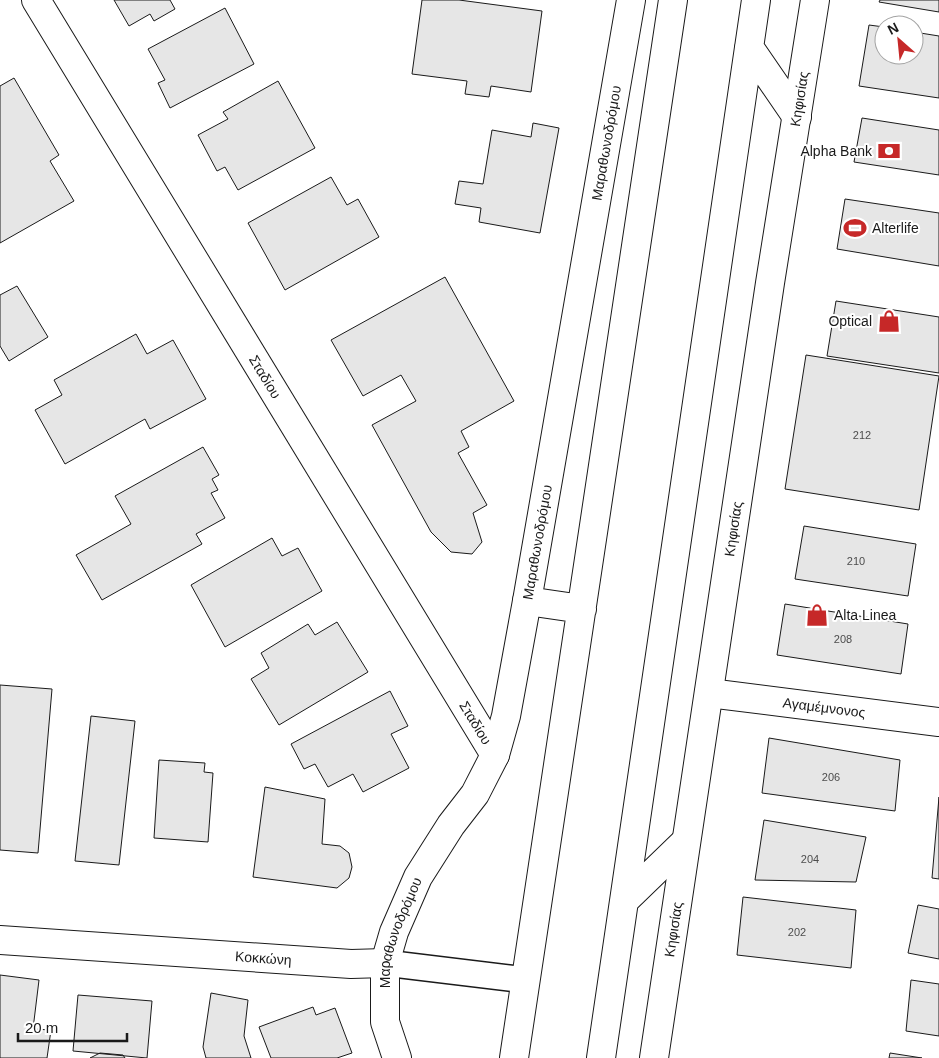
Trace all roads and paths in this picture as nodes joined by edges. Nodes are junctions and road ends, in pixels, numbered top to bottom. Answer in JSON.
{"nodes":[{"id":1,"x":36,"y":0,"type":"edge"},
{"id":2,"x":631,"y":0,"type":"edge"},
{"id":3,"x":673,"y":0,"type":"edge"},
{"id":4,"x":756,"y":0,"type":"edge"},
{"id":5,"x":815,"y":0,"type":"edge"},
{"id":6,"x":748,"y":47,"type":"junction"},
{"id":7,"x":797,"y":117,"type":"junction"},
{"id":8,"x":528,"y":601,"type":"junction"},
{"id":9,"x":582,"y":609,"type":"junction"},
{"id":10,"x":710,"y":694,"type":"junction"},
{"id":11,"x":939,"y":722,"type":"edge"},
{"id":12,"x":495,"y":755,"type":"junction"},
{"id":13,"x":686,"y":841,"type":"junction"},
{"id":14,"x":624,"y":901,"type":"junction"},
{"id":15,"x":0,"y":940,"type":"edge"},
{"id":16,"x":385,"y":963,"type":"junction"},
{"id":17,"x":526,"y":980,"type":"junction"},
{"id":18,"x":397,"y":1058,"type":"edge"},
{"id":19,"x":514,"y":1058,"type":"edge"},
{"id":20,"x":602,"y":1058,"type":"edge"},
{"id":21,"x":654,"y":1058,"type":"edge"}],
"edges":[{"from":1,"to":12,"type":"street","name":"Σταδίου"},
{"from":2,"to":8,"type":"street","name":"Μαραθωνοδρόμου"},
{"from":3,"to":9,"type":"street"},
{"from":4,"to":6,"type":"street"},
{"from":5,"to":7,"type":"street","name":"Κηφισίας"},
{"from":6,"to":7,"type":"street"},
{"from":6,"to":14,"type":"street"},
{"from":7,"to":10,"type":"street","name":"Κηφισίας"},
{"from":8,"to":9,"type":"street"},
{"from":8,"to":12,"type":"street","name":"Μαραθωνοδρόμου"},
{"from":9,"to":17,"type":"street"},
{"from":10,"to":11,"type":"street","name":"Αγαμέμνονος"},
{"from":10,"to":13,"type":"street","name":"Κηφισίας"},
{"from":12,"to":16,"type":"street","name":"Μαραθωνοδρόμου"},
{"from":13,"to":14,"type":"street"},
{"from":13,"to":21,"type":"street","name":"Κηφισίας"},
{"from":14,"to":20,"type":"street"},
{"from":15,"to":16,"type":"street","name":"Κοκκώνη"},
{"from":16,"to":17,"type":"street","name":"Κοκκώνη"},
{"from":16,"to":18,"type":"street","name":"Μαραθωνοδρόμου"},
{"from":17,"to":19,"type":"street"}]}
